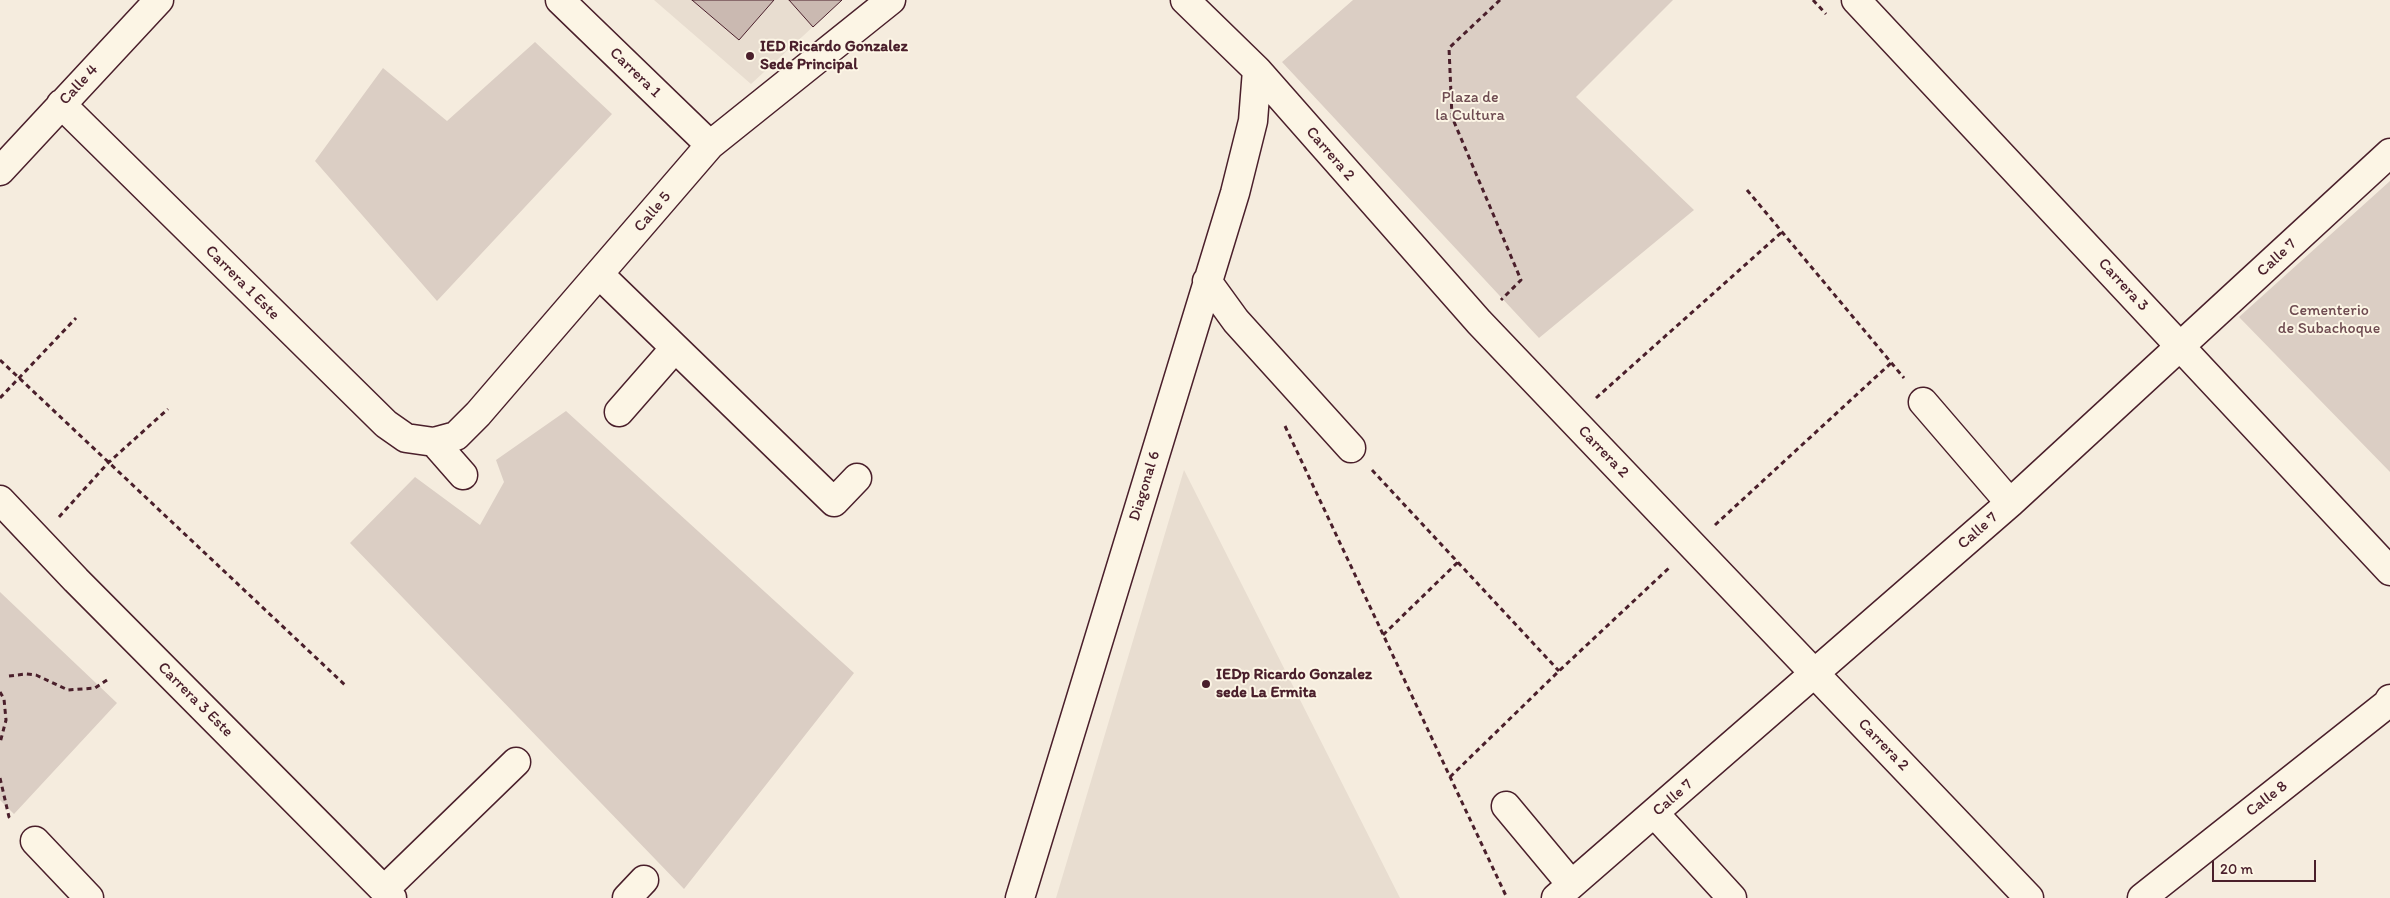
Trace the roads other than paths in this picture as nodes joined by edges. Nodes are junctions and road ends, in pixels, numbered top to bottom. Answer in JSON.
{"nodes":[{"id":1,"x":159,"y":0,"type":"edge"},
{"id":2,"x":560,"y":0,"type":"edge"},
{"id":3,"x":891,"y":0,"type":"edge"},
{"id":4,"x":1185,"y":0,"type":"edge"},
{"id":5,"x":1856,"y":0,"type":"edge"},
{"id":6,"x":1257,"y":70,"type":"junction"},
{"id":7,"x":61,"y":104,"type":"junction"},
{"id":8,"x":710,"y":145,"type":"junction"},
{"id":9,"x":2390,"y":154,"type":"edge"},
{"id":10,"x":0,"y":171,"type":"edge"},
{"id":11,"x":600,"y":275,"type":"junction"},
{"id":12,"x":1207,"y":281,"type":"junction"},
{"id":13,"x":2180,"y":347,"type":"junction"},
{"id":14,"x":675,"y":348,"type":"junction"},
{"id":15,"x":1923,"y":402,"type":"road end"},
{"id":16,"x":619,"y":412,"type":"dead end"},
{"id":17,"x":434,"y":442,"type":"junction"},
{"id":18,"x":1351,"y":448,"type":"road end"},
{"id":19,"x":463,"y":476,"type":"dead end"},
{"id":20,"x":857,"y":478,"type":"dead end"},
{"id":21,"x":0,"y":500,"type":"edge"},
{"id":22,"x":2010,"y":503,"type":"junction"},
{"id":23,"x":2390,"y":571,"type":"edge"},
{"id":24,"x":1814,"y":673,"type":"junction"},
{"id":25,"x":2389,"y":702,"type":"edge"},
{"id":26,"x":516,"y":762,"type":"dead end"},
{"id":27,"x":1506,"y":806,"type":"dead end"},
{"id":28,"x":1655,"y":814,"type":"junction"},
{"id":29,"x":34,"y":841,"type":"road end"},
{"id":30,"x":1564,"y":891,"type":"edge"},
{"id":31,"x":388,"y":894,"type":"edge"},
{"id":32,"x":89,"y":898,"type":"edge"},
{"id":33,"x":1020,"y":898,"type":"edge"},
{"id":34,"x":1732,"y":898,"type":"edge"},
{"id":35,"x":2029,"y":898,"type":"edge"},
{"id":36,"x":2142,"y":898,"type":"edge"}],
"edges":[{"from":1,"to":7,"type":"street","name":"Calle 4"},
{"from":2,"to":8,"type":"street","name":"Carrera 1"},
{"from":3,"to":8,"type":"street","name":"Calle 5"},
{"from":4,"to":6,"type":"street","name":"Carrera 2"},
{"from":5,"to":13,"type":"street","name":"Carrera 3"},
{"from":6,"to":12,"type":"street","name":"Diagonal 6"},
{"from":6,"to":24,"type":"street","name":"Carrera 2"},
{"from":7,"to":10,"type":"street","name":"Calle 4"},
{"from":7,"to":17,"type":"street","name":"Carrera 1 Este"},
{"from":8,"to":11,"type":"street","name":"Calle 5"},
{"from":9,"to":13,"type":"street","name":"Calle 7"},
{"from":11,"to":14,"type":"street"},
{"from":11,"to":17,"type":"street","name":"Calle 5"},
{"from":12,"to":18,"type":"street"},
{"from":12,"to":33,"type":"street","name":"Diagonal 6"},
{"from":13,"to":22,"type":"street","name":"Calle 7"},
{"from":13,"to":23,"type":"street","name":"Carrera 3"},
{"from":14,"to":16,"type":"street"},
{"from":14,"to":20,"type":"street"},
{"from":15,"to":22,"type":"street"},
{"from":17,"to":19,"type":"street"},
{"from":21,"to":31,"type":"street","name":"Carrera 3 Este"},
{"from":22,"to":24,"type":"street","name":"Calle 7"},
{"from":24,"to":28,"type":"street","name":"Calle 7"},
{"from":24,"to":35,"type":"street","name":"Carrera 2"},
{"from":25,"to":36,"type":"street","name":"Calle 8"},
{"from":26,"to":31,"type":"street"},
{"from":27,"to":30,"type":"street"},
{"from":28,"to":30,"type":"street","name":"Calle 7"},
{"from":28,"to":34,"type":"street"},
{"from":29,"to":32,"type":"street"}]}
